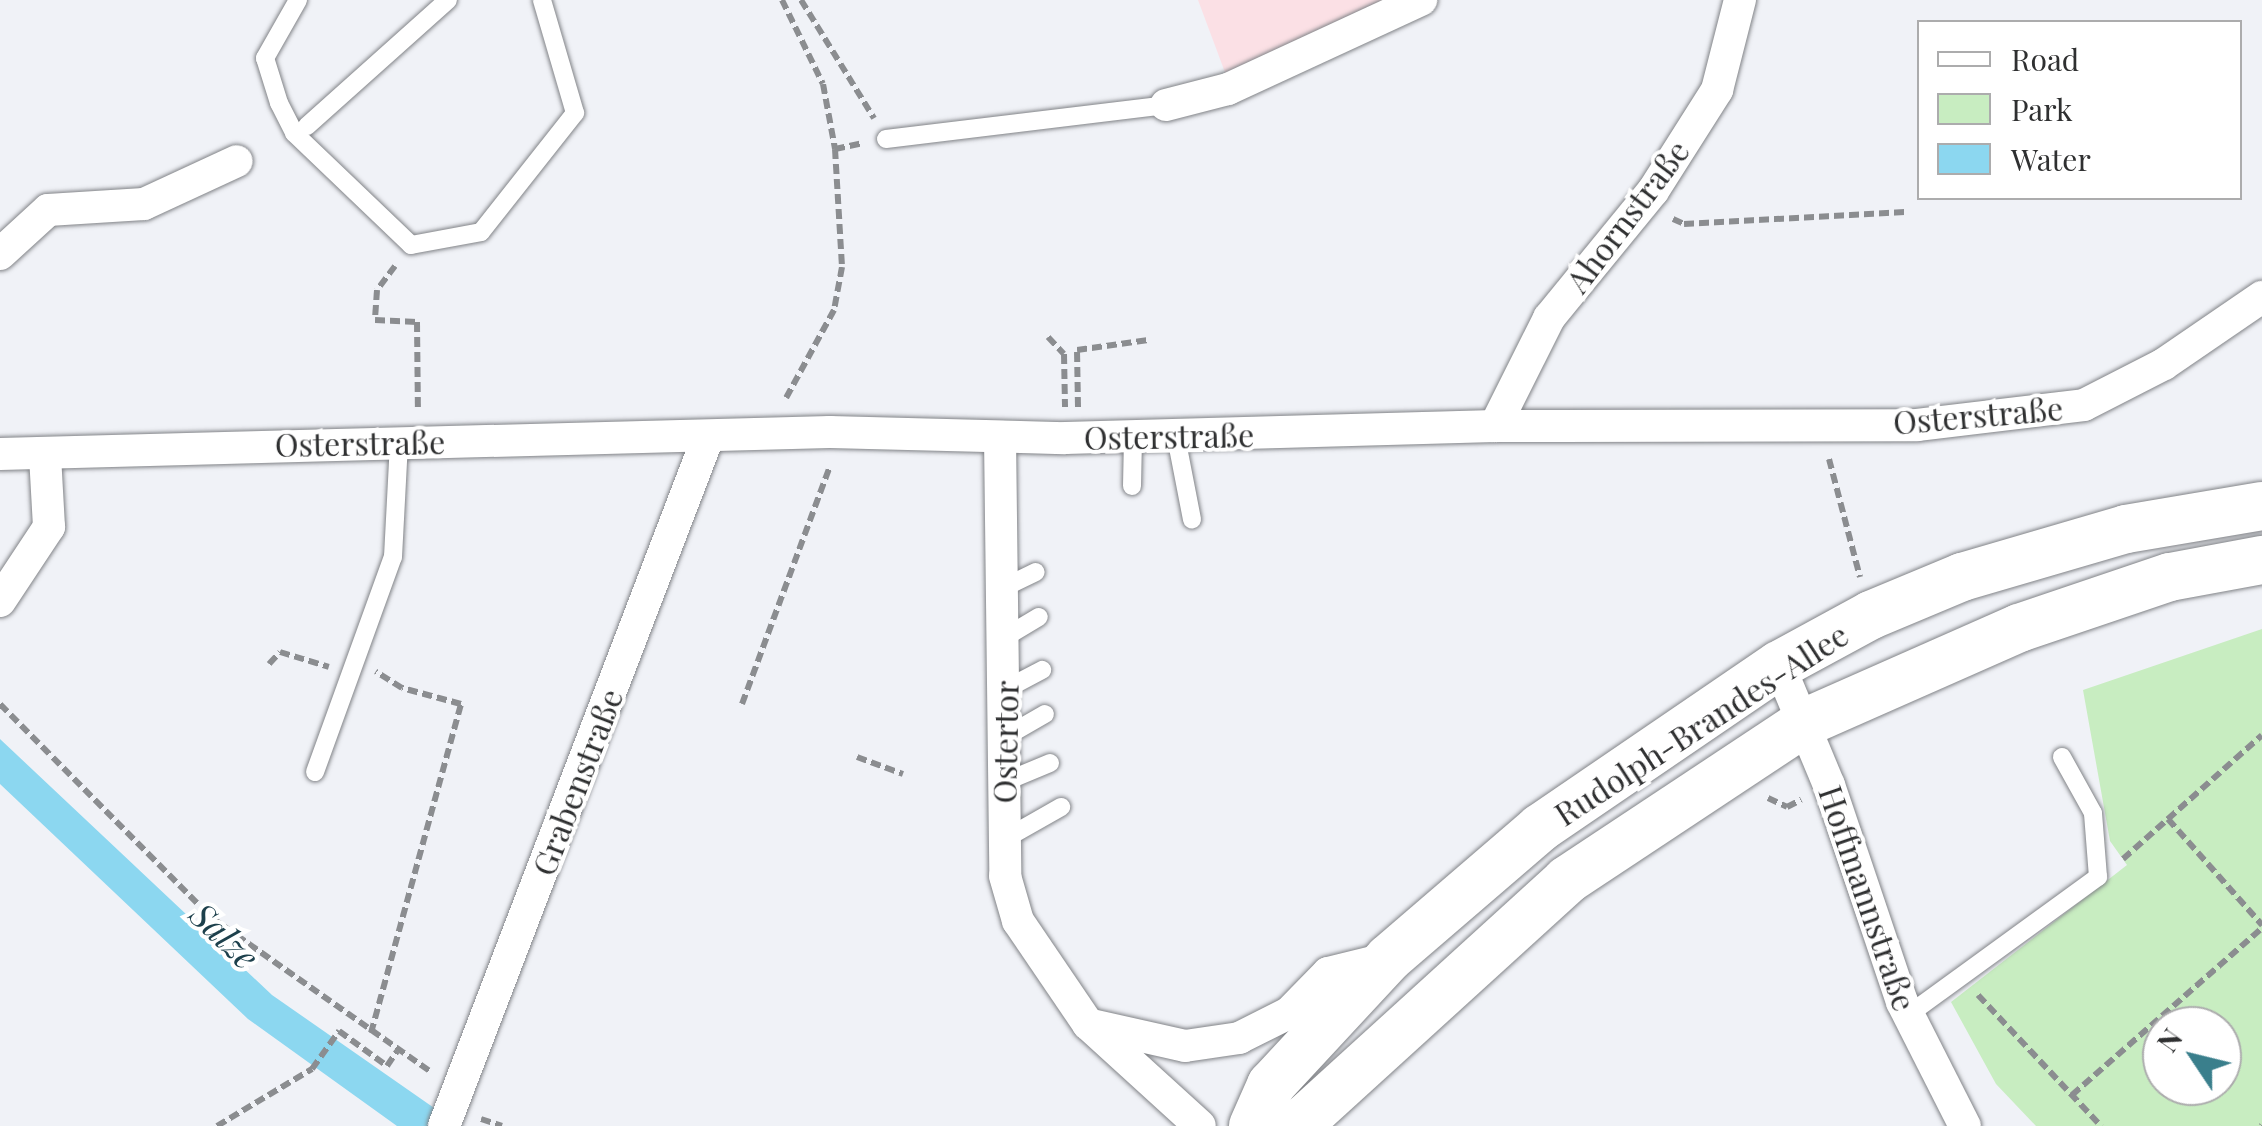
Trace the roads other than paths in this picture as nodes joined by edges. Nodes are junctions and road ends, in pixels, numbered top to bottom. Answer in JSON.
{"nodes":[{"id":1,"x":298,"y":0,"type":"edge"},
{"id":2,"x":448,"y":0,"type":"edge"},
{"id":3,"x":542,"y":0,"type":"edge"},
{"id":4,"x":1420,"y":0,"type":"edge"},
{"id":5,"x":1740,"y":0,"type":"edge"},
{"id":6,"x":1166,"y":105,"type":"joint"},
{"id":7,"x":307,"y":126,"type":"dead end"},
{"id":8,"x":886,"y":139,"type":"road end"},
{"id":9,"x":237,"y":161,"type":"dead end"},
{"id":10,"x":0,"y":254,"type":"edge"},
{"id":11,"x":2262,"y":298,"type":"edge"},
{"id":12,"x":1495,"y":426,"type":"junction"},
{"id":13,"x":1132,"y":436,"type":"junction"},
{"id":14,"x":708,"y":437,"type":"junction"},
{"id":15,"x":1000,"y":437,"type":"junction"},
{"id":16,"x":1176,"y":437,"type":"junction"},
{"id":17,"x":399,"y":444,"type":"junction"},
{"id":18,"x":0,"y":454,"type":"edge"},
{"id":19,"x":45,"y":455,"type":"junction"},
{"id":20,"x":1132,"y":486,"type":"dead end"},
{"id":21,"x":2262,"y":506,"type":"edge"},
{"id":22,"x":1192,"y":519,"type":"dead end"},
{"id":23,"x":2262,"y":560,"type":"edge"},
{"id":24,"x":1036,"y":572,"type":"dead end"},
{"id":25,"x":1004,"y":587,"type":"junction"},
{"id":26,"x":0,"y":602,"type":"edge"},
{"id":27,"x":1039,"y":617,"type":"dead end"},
{"id":28,"x":1007,"y":636,"type":"junction"},
{"id":29,"x":1779,"y":665,"type":"junction"},
{"id":30,"x":1042,"y":670,"type":"dead end"},
{"id":31,"x":1006,"y":689,"type":"junction"},
{"id":32,"x":1045,"y":714,"type":"dead end"},
{"id":33,"x":1806,"y":722,"type":"junction"},
{"id":34,"x":1004,"y":737,"type":"junction"},
{"id":35,"x":2062,"y":757,"type":"dead end"},
{"id":36,"x":1050,"y":762,"type":"dead end"},
{"id":37,"x":315,"y":772,"type":"dead end"},
{"id":38,"x":1001,"y":783,"type":"junction"},
{"id":39,"x":1061,"y":807,"type":"dead end"},
{"id":40,"x":1004,"y":840,"type":"junction"},
{"id":41,"x":1388,"y":958,"type":"junction"},
{"id":42,"x":1908,"y":1015,"type":"junction"},
{"id":43,"x":1088,"y":1024,"type":"junction"},
{"id":44,"x":451,"y":1108,"type":"edge"},
{"id":45,"x":1954,"y":1123,"type":"edge"},
{"id":46,"x":1200,"y":1126,"type":"edge"},
{"id":47,"x":1252,"y":1126,"type":"edge"},
{"id":48,"x":1298,"y":1126,"type":"edge"}],
"edges":[{"from":1,"to":3,"type":"lane"},
{"from":2,"to":7,"type":"lane"},
{"from":4,"to":6,"type":"street"},
{"from":5,"to":12,"type":"street","name":"Ahornstraße"},
{"from":6,"to":8,"type":"lane"},
{"from":9,"to":10,"type":"street"},
{"from":11,"to":12,"type":"street","name":"Osterstraße"},
{"from":12,"to":16,"type":"street","name":"Osterstraße"},
{"from":13,"to":15,"type":"street","name":"Osterstraße"},
{"from":13,"to":16,"type":"street","name":"Osterstraße"},
{"from":13,"to":20,"type":"lane"},
{"from":14,"to":15,"type":"street","name":"Osterstraße"},
{"from":14,"to":17,"type":"street","name":"Osterstraße"},
{"from":14,"to":44,"type":"street","name":"Grabenstraße"},
{"from":15,"to":25,"type":"street","name":"Ostertor"},
{"from":16,"to":22,"type":"lane"},
{"from":17,"to":19,"type":"street","name":"Osterstraße"},
{"from":17,"to":37,"type":"lane"},
{"from":18,"to":19,"type":"street","name":"Osterstraße"},
{"from":19,"to":26,"type":"street"},
{"from":21,"to":29,"type":"main road","name":"Rudolph-Brandes-Allee"},
{"from":23,"to":33,"type":"main road","name":"Rudolph-Brandes-Allee"},
{"from":24,"to":25,"type":"lane"},
{"from":25,"to":28,"type":"street","name":"Ostertor"},
{"from":27,"to":28,"type":"lane"},
{"from":28,"to":31,"type":"street","name":"Ostertor"},
{"from":29,"to":33,"type":"street","name":"Hoffmannstraße"},
{"from":29,"to":41,"type":"main road","name":"Rudolph-Brandes-Allee"},
{"from":30,"to":31,"type":"lane"},
{"from":31,"to":34,"type":"street","name":"Ostertor"},
{"from":32,"to":34,"type":"lane"},
{"from":33,"to":42,"type":"street","name":"Hoffmannstraße"},
{"from":33,"to":48,"type":"main road","name":"Rudolph-Brandes-Allee"},
{"from":34,"to":38,"type":"street","name":"Ostertor"},
{"from":35,"to":42,"type":"lane"},
{"from":36,"to":38,"type":"lane"},
{"from":38,"to":40,"type":"street","name":"Ostertor"},
{"from":39,"to":40,"type":"lane"},
{"from":40,"to":43,"type":"street","name":"Ostertor"},
{"from":41,"to":43,"type":"street"},
{"from":41,"to":47,"type":"main road","name":"Rudolph-Brandes-Allee"},
{"from":42,"to":45,"type":"street","name":"Hoffmannstraße"},
{"from":43,"to":46,"type":"street","name":"Ostertor"}]}
